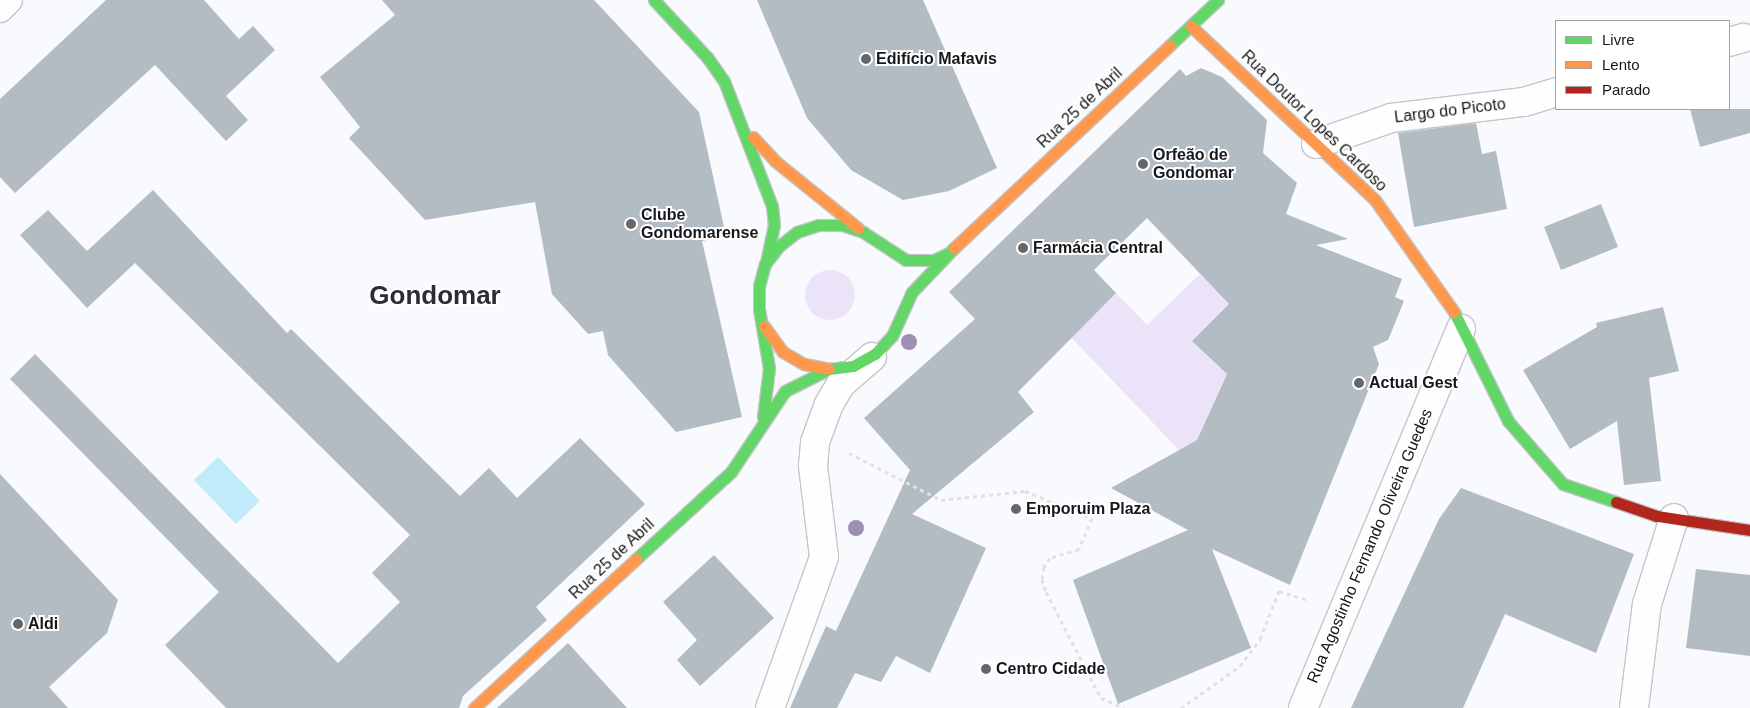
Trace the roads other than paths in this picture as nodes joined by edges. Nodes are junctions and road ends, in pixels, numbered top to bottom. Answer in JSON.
{"nodes":[{"id":1,"x":8,"y":0,"type":"edge"},
{"id":2,"x":654,"y":0,"type":"edge"},
{"id":3,"x":1218,"y":0,"type":"edge"},
{"id":4,"x":0,"y":8,"type":"edge"},
{"id":5,"x":1191,"y":26,"type":"junction"},
{"id":6,"x":1555,"y":92,"type":"edge"},
{"id":7,"x":737,"y":112,"type":"junction"},
{"id":8,"x":1316,"y":144,"type":"junction"},
{"id":9,"x":864,"y":232,"type":"junction"},
{"id":10,"x":964,"y":240,"type":"junction"},
{"id":11,"x":882,"y":245,"type":"junction"},
{"id":12,"x":766,"y":264,"type":"junction"},
{"id":13,"x":897,"y":272,"type":"dead end"},
{"id":14,"x":902,"y":288,"type":"dead end"},
{"id":15,"x":901,"y":313,"type":"junction"},
{"id":16,"x":761,"y":322,"type":"junction"},
{"id":17,"x":1461,"y":329,"type":"junction"},
{"id":18,"x":875,"y":354,"type":"junction"},
{"id":19,"x":828,"y":369,"type":"junction"},
{"id":20,"x":762,"y":425,"type":"junction"},
{"id":21,"x":1674,"y":518,"type":"junction"},
{"id":22,"x":1750,"y":530,"type":"edge"},
{"id":23,"x":474,"y":708,"type":"edge"},
{"id":24,"x":770,"y":708,"type":"edge"},
{"id":25,"x":1303,"y":708,"type":"edge"},
{"id":26,"x":1634,"y":708,"type":"edge"}],
"edges":[{"from":1,"to":4,"type":"street"},
{"from":2,"to":7,"type":"main road"},
{"from":3,"to":5,"type":"main road","name":"Rua 25 de Abril"},
{"from":5,"to":8,"type":"main road","name":"Rua Doutor Lopes Cardoso"},
{"from":5,"to":10,"type":"main road","name":"Rua 25 de Abril"},
{"from":6,"to":8,"type":"street","name":"Largo do Picoto"},
{"from":7,"to":9,"type":"main road"},
{"from":7,"to":12,"type":"main road"},
{"from":8,"to":17,"type":"main road","name":"Rua Doutor Lopes Cardoso"},
{"from":9,"to":11,"type":"main road","name":"Rua 25 de Abril"},
{"from":9,"to":12,"type":"main road","name":"Rua 25 de Abril"},
{"from":10,"to":11,"type":"main road","name":"Rua 25 de Abril"},
{"from":10,"to":15,"type":"main road","name":"Rua 25 de Abril"},
{"from":11,"to":13,"type":"main road","name":"Rua 25 de Abril"},
{"from":12,"to":16,"type":"main road","name":"Rua 25 de Abril"},
{"from":14,"to":15,"type":"main road","name":"Rua 25 de Abril"},
{"from":15,"to":18,"type":"main road","name":"Rua 25 de Abril"},
{"from":16,"to":19,"type":"main road","name":"Rua 25 de Abril"},
{"from":16,"to":20,"type":"main road","name":"Rua 25 de Abril"},
{"from":17,"to":21,"type":"main road","name":"Rua Doutor Lopes Cardoso"},
{"from":17,"to":25,"type":"street","name":"Rua Agostinho Fernando Oliveira Guedes"},
{"from":18,"to":19,"type":"main road","name":"Rua 25 de Abril"},
{"from":18,"to":24,"type":"street"},
{"from":19,"to":20,"type":"main road","name":"Rua 25 de Abril"},
{"from":20,"to":23,"type":"main road","name":"Rua 25 de Abril"},
{"from":21,"to":22,"type":"main road","name":"Rua Doutor Lopes Cardoso"},
{"from":21,"to":26,"type":"street"}]}
